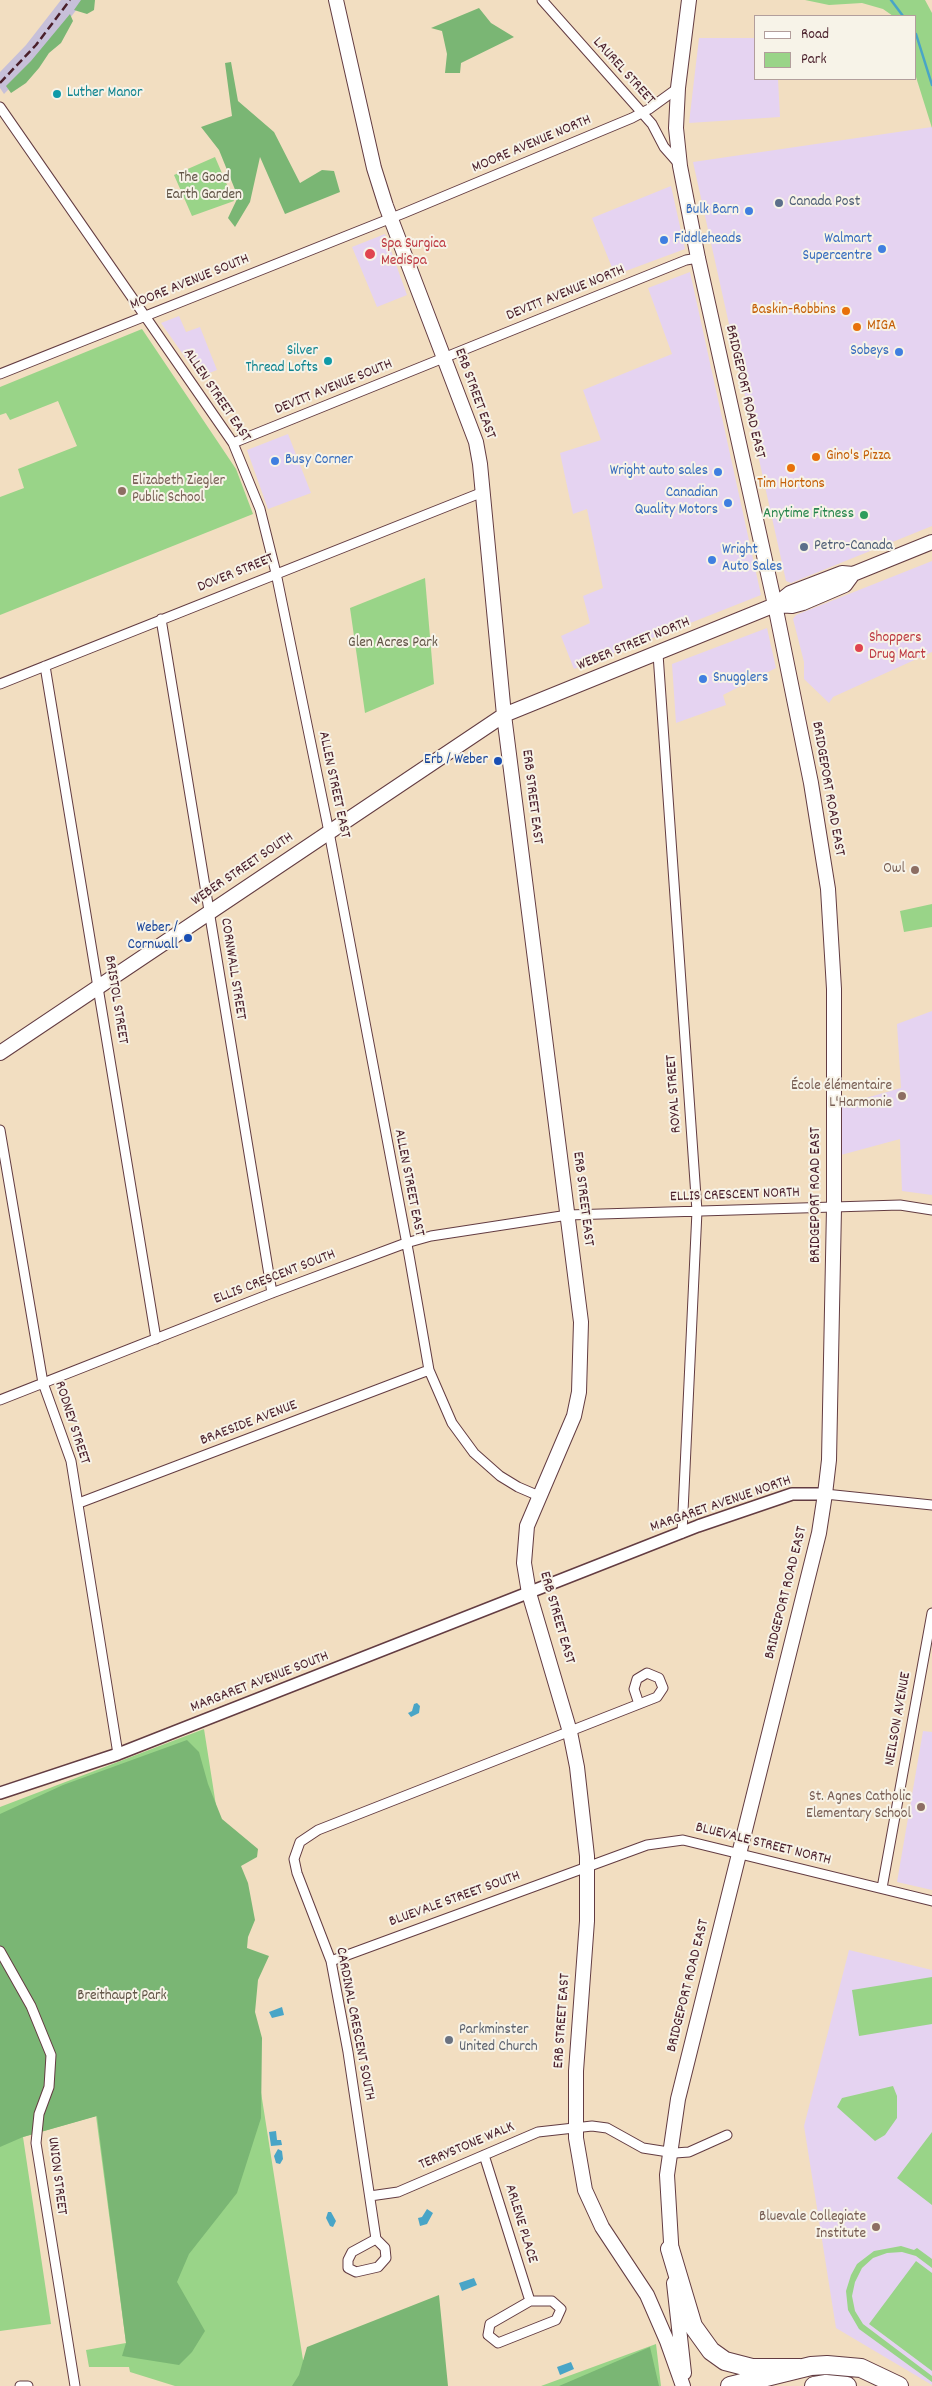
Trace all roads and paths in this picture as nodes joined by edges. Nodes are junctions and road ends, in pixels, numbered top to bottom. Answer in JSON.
{"nodes":[{"id":1,"x":542,"y":0,"type":"edge"},
{"id":2,"x":689,"y":0,"type":"edge"},
{"id":3,"x":338,"y":1,"type":"edge"},
{"id":4,"x":678,"y":88,"type":"junction"},
{"id":5,"x":0,"y":107,"type":"edge"},
{"id":6,"x":642,"y":114,"type":"junction"},
{"id":7,"x":680,"y":166,"type":"junction"},
{"id":8,"x":391,"y":218,"type":"junction"},
{"id":9,"x":698,"y":258,"type":"junction"},
{"id":10,"x":144,"y":316,"type":"junction"},
{"id":11,"x":444,"y":358,"type":"junction"},
{"id":12,"x":0,"y":374,"type":"edge"},
{"id":13,"x":233,"y":443,"type":"junction"},
{"id":14,"x":483,"y":492,"type":"junction"},
{"id":15,"x":932,"y":542,"type":"edge"},
{"id":16,"x":276,"y":573,"type":"junction"},
{"id":17,"x":775,"y":605,"type":"junction"},
{"id":18,"x":161,"y":619,"type":"junction"},
{"id":19,"x":658,"y":654,"type":"junction"},
{"id":20,"x":45,"y":666,"type":"junction"},
{"id":21,"x":0,"y":684,"type":"edge"},
{"id":22,"x":504,"y":715,"type":"junction"},
{"id":23,"x":329,"y":832,"type":"junction"},
{"id":24,"x":208,"y":912,"type":"junction"},
{"id":25,"x":99,"y":987,"type":"junction"},
{"id":26,"x":0,"y":1053,"type":"edge"},
{"id":27,"x":0,"y":1130,"type":"edge"},
{"id":28,"x":834,"y":1208,"type":"junction"},
{"id":29,"x":932,"y":1210,"type":"edge"},
{"id":30,"x":697,"y":1211,"type":"junction"},
{"id":31,"x":568,"y":1214,"type":"junction"},
{"id":32,"x":406,"y":1243,"type":"junction"},
{"id":33,"x":272,"y":1294,"type":"junction"},
{"id":34,"x":156,"y":1339,"type":"junction"},
{"id":35,"x":429,"y":1370,"type":"junction"},
{"id":36,"x":42,"y":1383,"type":"junction"},
{"id":37,"x":0,"y":1400,"type":"edge"},
{"id":38,"x":825,"y":1494,"type":"junction"},
{"id":39,"x":539,"y":1496,"type":"junction"},
{"id":40,"x":79,"y":1503,"type":"junction"},
{"id":41,"x":932,"y":1505,"type":"edge"},
{"id":42,"x":682,"y":1533,"type":"junction"},
{"id":43,"x":529,"y":1593,"type":"junction"},
{"id":44,"x":932,"y":1613,"type":"edge"},
{"id":45,"x":639,"y":1704,"type":"dead end"},
{"id":46,"x":570,"y":1732,"type":"junction"},
{"id":47,"x":118,"y":1754,"type":"junction"},
{"id":48,"x":0,"y":1793,"type":"edge"},
{"id":49,"x":739,"y":1854,"type":"junction"},
{"id":50,"x":588,"y":1866,"type":"junction"},
{"id":51,"x":882,"y":1888,"type":"junction"},
{"id":52,"x":932,"y":1901,"type":"edge"},
{"id":53,"x":0,"y":1951,"type":"edge"},
{"id":54,"x":331,"y":1961,"type":"junction"},
{"id":55,"x":575,"y":2126,"type":"junction"},
{"id":56,"x":727,"y":2135,"type":"dead end"},
{"id":57,"x":669,"y":2152,"type":"junction"},
{"id":58,"x":484,"y":2155,"type":"junction"},
{"id":59,"x":370,"y":2196,"type":"junction"},
{"id":60,"x":376,"y":2239,"type":"junction"},
{"id":61,"x":670,"y":2249,"type":"junction"},
{"id":62,"x":530,"y":2301,"type":"junction"},
{"id":63,"x":800,"y":2368,"type":"junction"},
{"id":64,"x":20,"y":2386,"type":"edge"},
{"id":65,"x":28,"y":2386,"type":"edge"},
{"id":66,"x":75,"y":2386,"type":"edge"},
{"id":67,"x":684,"y":2386,"type":"edge"},
{"id":68,"x":730,"y":2386,"type":"edge"},
{"id":69,"x":814,"y":2386,"type":"edge"},
{"id":70,"x":847,"y":2386,"type":"edge"},
{"id":71,"x":899,"y":2386,"type":"edge"}],
"edges":[{"from":1,"to":6,"type":"street","name":"LAUREL STREET"},
{"from":2,"to":4,"type":"main road","name":"BRIDGEPORT ROAD EAST"},
{"from":3,"to":8,"type":"main road","name":"ERB STREET EAST"},
{"from":4,"to":6,"type":"street","name":"MOORE AVENUE NORTH"},
{"from":4,"to":7,"type":"main road","name":"BRIDGEPORT ROAD EAST"},
{"from":5,"to":10,"type":"street","name":"ALLEN STREET EAST"},
{"from":6,"to":7,"type":"street","name":"LAUREL STREET"},
{"from":6,"to":8,"type":"street","name":"MOORE AVENUE NORTH"},
{"from":7,"to":9,"type":"main road","name":"BRIDGEPORT ROAD EAST"},
{"from":8,"to":10,"type":"street","name":"MOORE AVENUE SOUTH"},
{"from":8,"to":11,"type":"main road","name":"ERB STREET EAST"},
{"from":9,"to":11,"type":"street","name":"DEVITT AVENUE NORTH"},
{"from":9,"to":17,"type":"main road","name":"BRIDGEPORT ROAD EAST"},
{"from":10,"to":12,"type":"street","name":"MOORE AVENUE SOUTH"},
{"from":10,"to":13,"type":"street","name":"ALLEN STREET EAST"},
{"from":11,"to":13,"type":"street","name":"DEVITT AVENUE SOUTH"},
{"from":11,"to":14,"type":"main road","name":"ERB STREET EAST"},
{"from":13,"to":16,"type":"street","name":"ALLEN STREET EAST"},
{"from":14,"to":16,"type":"street","name":"DOVER STREET"},
{"from":14,"to":22,"type":"main road","name":"ERB STREET EAST"},
{"from":15,"to":17,"type":"main road","name":"WEBER STREET NORTH"},
{"from":16,"to":18,"type":"street","name":"DOVER STREET"},
{"from":16,"to":23,"type":"street","name":"ALLEN STREET EAST"},
{"from":17,"to":19,"type":"main road","name":"WEBER STREET NORTH"},
{"from":17,"to":28,"type":"main road","name":"BRIDGEPORT ROAD EAST"},
{"from":18,"to":20,"type":"street","name":"DOVER STREET"},
{"from":18,"to":24,"type":"street","name":"CORNWALL STREET"},
{"from":19,"to":22,"type":"main road","name":"WEBER STREET NORTH"},
{"from":19,"to":30,"type":"street","name":"ROYAL STREET"},
{"from":20,"to":21,"type":"street","name":"DOVER STREET"},
{"from":20,"to":25,"type":"street","name":"BRISTOL STREET"},
{"from":22,"to":23,"type":"main road","name":"WEBER STREET SOUTH"},
{"from":22,"to":31,"type":"main road","name":"ERB STREET EAST"},
{"from":23,"to":24,"type":"main road","name":"WEBER STREET SOUTH"},
{"from":23,"to":32,"type":"street","name":"ALLEN STREET EAST"},
{"from":24,"to":25,"type":"main road","name":"WEBER STREET SOUTH"},
{"from":24,"to":33,"type":"street","name":"CORNWALL STREET"},
{"from":25,"to":26,"type":"main road","name":"WEBER STREET SOUTH"},
{"from":25,"to":34,"type":"street","name":"BRISTOL STREET"},
{"from":27,"to":36,"type":"street","name":"RODNEY STREET"},
{"from":28,"to":29,"type":"street","name":"ELLIS CRESCENT NORTH"},
{"from":28,"to":30,"type":"street","name":"ELLIS CRESCENT NORTH"},
{"from":28,"to":38,"type":"main road","name":"BRIDGEPORT ROAD EAST"},
{"from":30,"to":31,"type":"street","name":"ELLIS CRESCENT NORTH"},
{"from":30,"to":42,"type":"street","name":"ROYAL STREET"},
{"from":31,"to":32,"type":"street","name":"ELLIS CRESCENT SOUTH"},
{"from":31,"to":39,"type":"main road","name":"ERB STREET EAST"},
{"from":32,"to":33,"type":"street","name":"ELLIS CRESCENT SOUTH"},
{"from":32,"to":35,"type":"street","name":"ALLEN STREET EAST"},
{"from":33,"to":34,"type":"street","name":"ELLIS CRESCENT SOUTH"},
{"from":34,"to":36,"type":"street","name":"ELLIS CRESCENT SOUTH"},
{"from":35,"to":39,"type":"street","name":"ALLEN STREET EAST"},
{"from":35,"to":40,"type":"street","name":"BRAESIDE AVENUE"},
{"from":36,"to":37,"type":"street","name":"ELLIS CRESCENT SOUTH"},
{"from":36,"to":40,"type":"street","name":"RODNEY STREET"},
{"from":38,"to":41,"type":"street","name":"MARGARET AVENUE NORTH"},
{"from":38,"to":42,"type":"street","name":"MARGARET AVENUE NORTH"},
{"from":38,"to":49,"type":"main road","name":"BRIDGEPORT ROAD EAST"},
{"from":39,"to":43,"type":"main road","name":"ERB STREET EAST"},
{"from":40,"to":47,"type":"street","name":"RODNEY STREET"},
{"from":42,"to":43,"type":"street","name":"MARGARET AVENUE NORTH"},
{"from":43,"to":46,"type":"main road","name":"ERB STREET EAST"},
{"from":43,"to":47,"type":"street","name":"MARGARET AVENUE SOUTH"},
{"from":44,"to":51,"type":"street","name":"NEILSON AVENUE"},
{"from":45,"to":46,"type":"street","name":"CARDINAL CRESCENT SOUTH"},
{"from":46,"to":50,"type":"main road","name":"ERB STREET EAST"},
{"from":46,"to":54,"type":"street","name":"CARDINAL CRESCENT SOUTH"},
{"from":47,"to":48,"type":"street","name":"MARGARET AVENUE SOUTH"},
{"from":49,"to":50,"type":"street","name":"BLUEVALE STREET NORTH"},
{"from":49,"to":51,"type":"street","name":"BLUEVALE STREET NORTH"},
{"from":49,"to":57,"type":"main road","name":"BRIDGEPORT ROAD EAST"},
{"from":50,"to":54,"type":"street","name":"BLUEVALE STREET SOUTH"},
{"from":50,"to":55,"type":"main road","name":"ERB STREET EAST"},
{"from":51,"to":52,"type":"street","name":"BLUEVALE STREET NORTH"},
{"from":53,"to":66,"type":"street","name":"UNION STREET"},
{"from":54,"to":59,"type":"street","name":"CARDINAL CRESCENT SOUTH"},
{"from":55,"to":57,"type":"street","name":"TERRYSTONE WALK"},
{"from":55,"to":58,"type":"street","name":"TERRYSTONE WALK"},
{"from":55,"to":67,"type":"main road","name":"ERB STREET EAST"},
{"from":56,"to":57,"type":"street","name":"TERRYSTONE WALK"},
{"from":57,"to":61,"type":"main road","name":"BRIDGEPORT ROAD EAST"},
{"from":58,"to":59,"type":"street","name":"TERRYSTONE WALK"},
{"from":58,"to":62,"type":"street","name":"ARLENE PLACE"},
{"from":59,"to":60,"type":"street","name":"CARDINAL CRESCENT SOUTH"},
{"from":60,"to":60,"type":"street","name":"CARDINAL CRESCENT SOUTH"},
{"from":61,"to":63,"type":"highway"},
{"from":61,"to":67,"type":"main road","name":"BRIDGEPORT ROAD EAST"},
{"from":62,"to":62,"type":"street"},
{"from":63,"to":68,"type":"highway"},
{"from":63,"to":71,"type":"highway"},
{"from":64,"to":65,"type":"street"},
{"from":69,"to":70,"type":"highway"}]}
